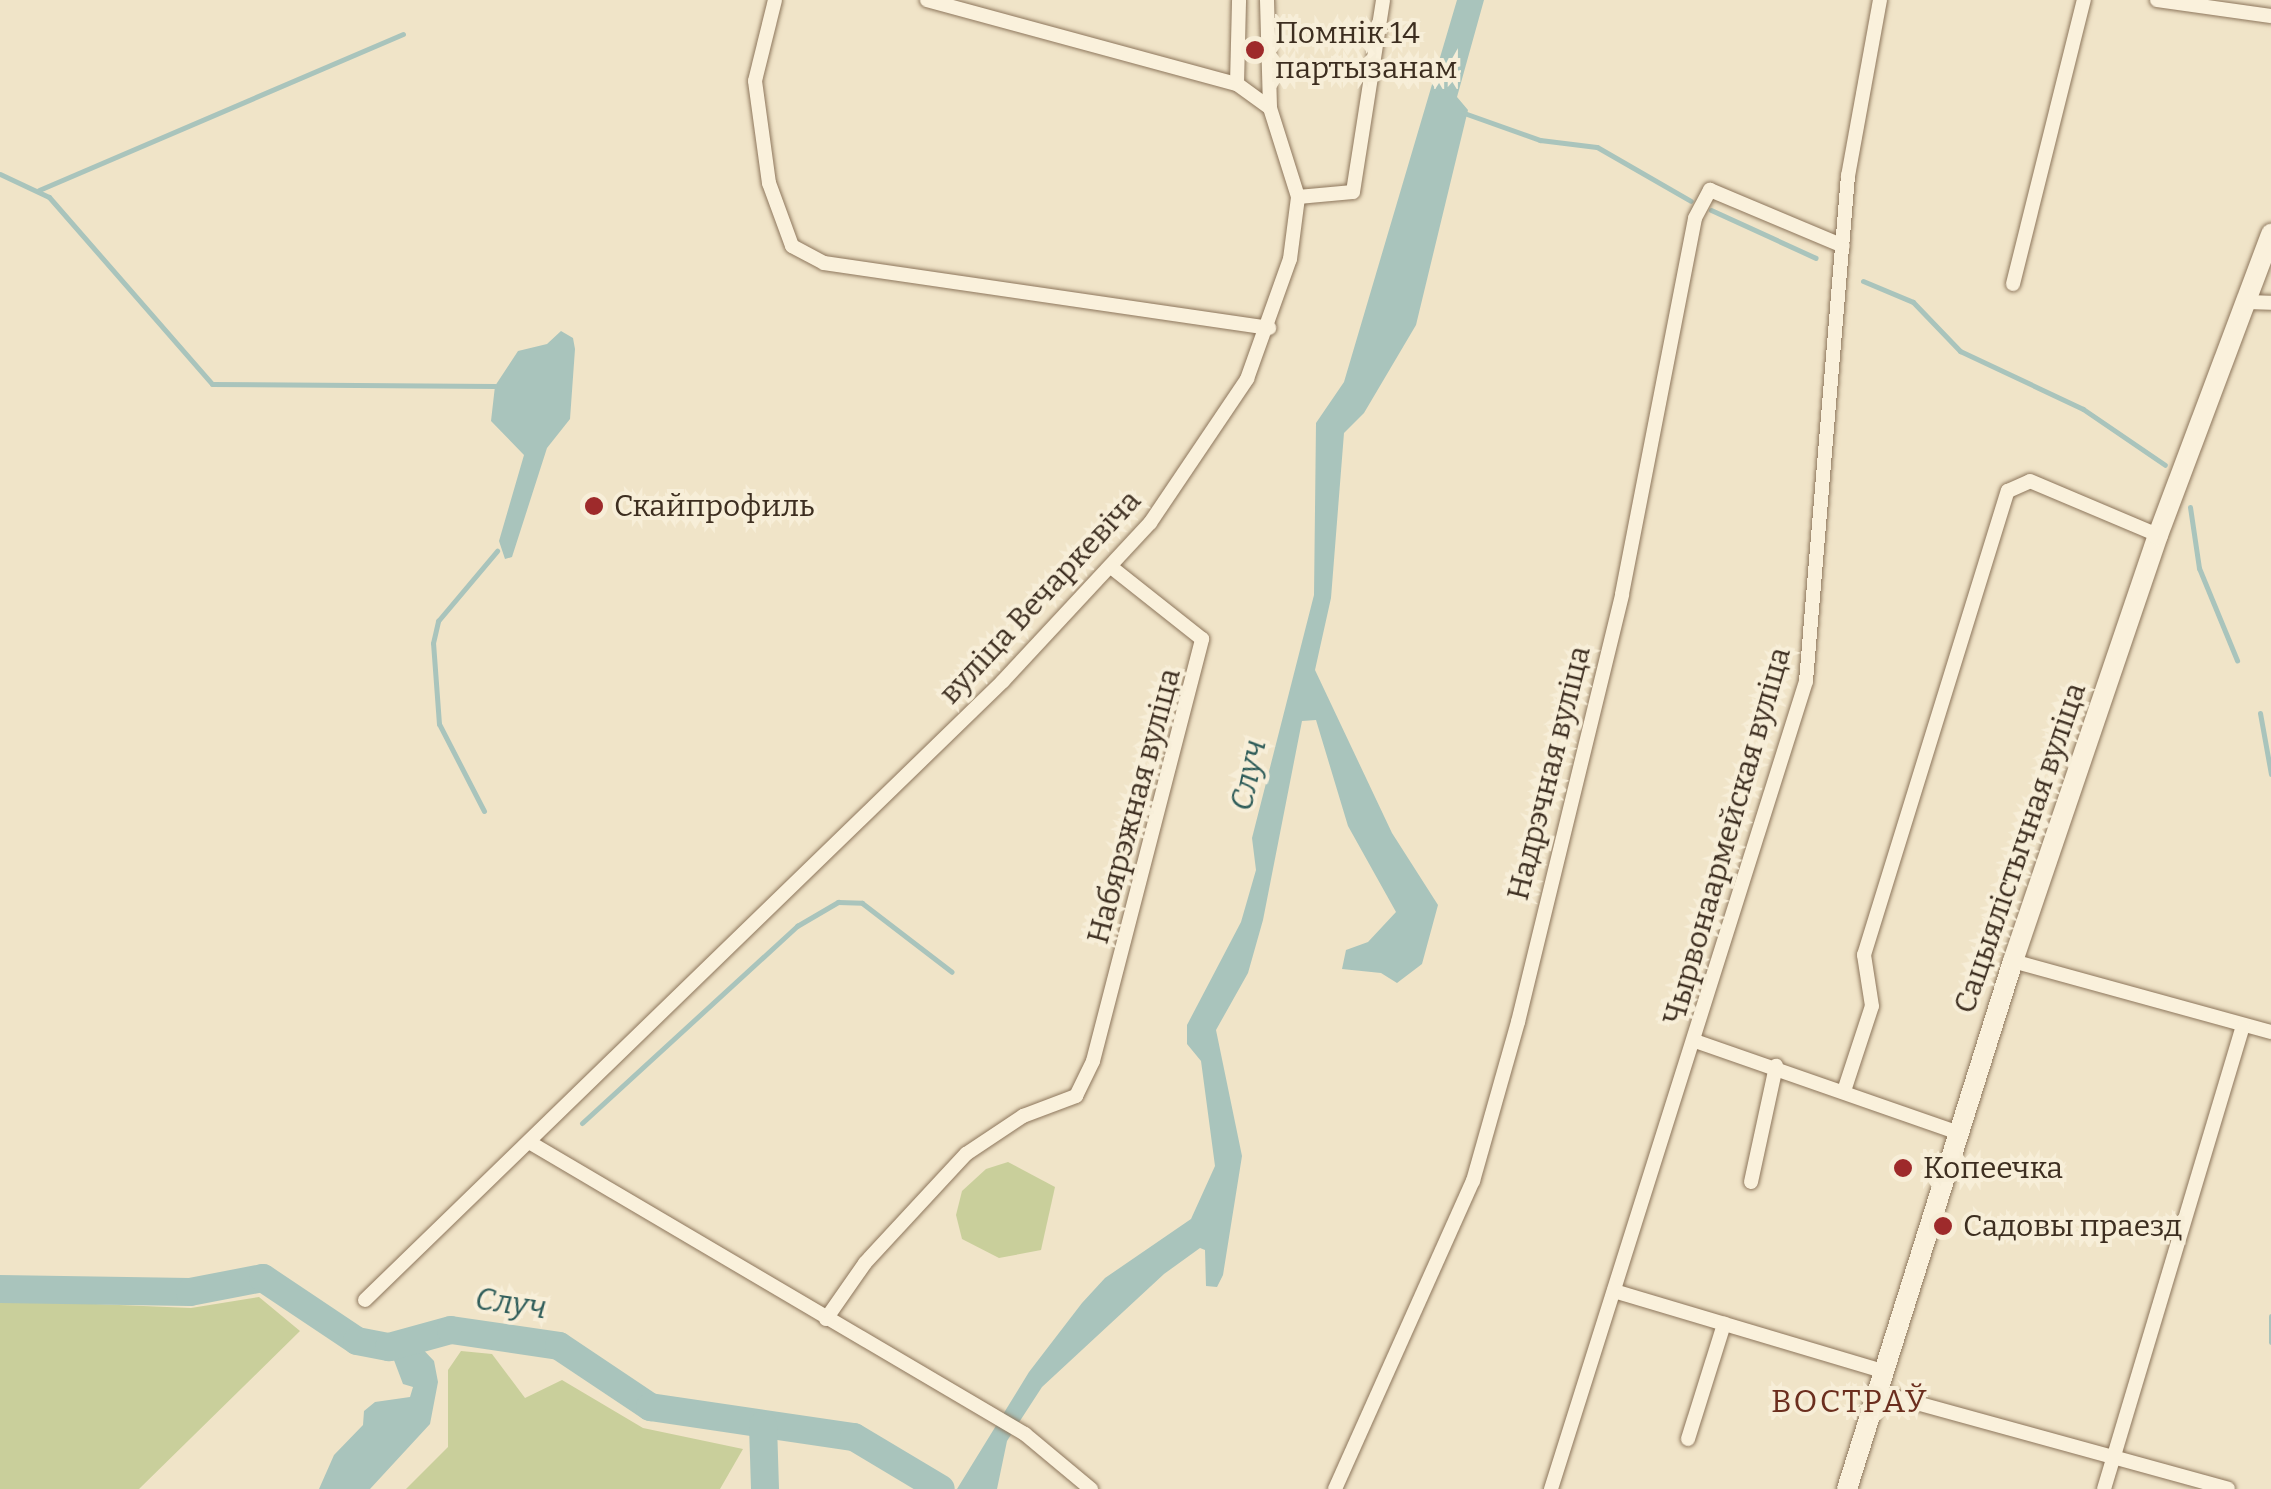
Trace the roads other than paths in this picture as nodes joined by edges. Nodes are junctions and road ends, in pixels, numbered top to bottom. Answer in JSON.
{"nodes":[{"id":1,"x":775,"y":0,"type":"edge"},
{"id":2,"x":928,"y":0,"type":"edge"},
{"id":3,"x":1239,"y":0,"type":"edge"},
{"id":4,"x":1267,"y":0,"type":"edge"},
{"id":5,"x":1383,"y":0,"type":"edge"},
{"id":6,"x":1880,"y":0,"type":"edge"},
{"id":7,"x":2084,"y":0,"type":"edge"},
{"id":8,"x":2157,"y":0,"type":"edge"},
{"id":9,"x":2271,"y":16,"type":"edge"},
{"id":10,"x":1237,"y":84,"type":"junction"},
{"id":11,"x":1270,"y":108,"type":"junction"},
{"id":12,"x":1298,"y":197,"type":"junction"},
{"id":13,"x":2271,"y":234,"type":"edge"},
{"id":14,"x":1844,"y":246,"type":"junction"},
{"id":15,"x":2013,"y":284,"type":"dead end"},
{"id":16,"x":2246,"y":302,"type":"junction"},
{"id":17,"x":2271,"y":303,"type":"edge"},
{"id":18,"x":1268,"y":328,"type":"junction"},
{"id":19,"x":2158,"y":535,"type":"junction"},
{"id":20,"x":1111,"y":567,"type":"junction"},
{"id":21,"x":2013,"y":961,"type":"junction"},
{"id":22,"x":2243,"y":1027,"type":"junction"},
{"id":23,"x":2271,"y":1032,"type":"edge"},
{"id":24,"x":1695,"y":1042,"type":"junction"},
{"id":25,"x":1776,"y":1066,"type":"junction"},
{"id":26,"x":1844,"y":1090,"type":"junction"},
{"id":27,"x":1956,"y":1132,"type":"junction"},
{"id":28,"x":529,"y":1142,"type":"junction"},
{"id":29,"x":1751,"y":1182,"type":"dead end"},
{"id":30,"x":1614,"y":1291,"type":"junction"},
{"id":31,"x":365,"y":1300,"type":"dead end"},
{"id":32,"x":826,"y":1318,"type":"junction"},
{"id":33,"x":1724,"y":1324,"type":"junction"},
{"id":34,"x":1883,"y":1370,"type":"junction"},
{"id":35,"x":1876,"y":1392,"type":"junction"},
{"id":36,"x":1688,"y":1439,"type":"dead end"},
{"id":37,"x":2115,"y":1453,"type":"junction"},
{"id":38,"x":1091,"y":1489,"type":"edge"},
{"id":39,"x":1336,"y":1489,"type":"edge"},
{"id":40,"x":1551,"y":1489,"type":"edge"},
{"id":41,"x":1847,"y":1489,"type":"edge"},
{"id":42,"x":2104,"y":1489,"type":"edge"},
{"id":43,"x":2228,"y":1489,"type":"edge"}],
"edges":[{"from":1,"to":18,"type":"street"},
{"from":2,"to":10,"type":"street"},
{"from":3,"to":10,"type":"street"},
{"from":4,"to":11,"type":"street"},
{"from":5,"to":12,"type":"street"},
{"from":6,"to":14,"type":"street","name":"Чырвонаармейская вуліца"},
{"from":7,"to":15,"type":"street"},
{"from":8,"to":9,"type":"street"},
{"from":10,"to":11,"type":"street"},
{"from":11,"to":12,"type":"street"},
{"from":12,"to":18,"type":"street","name":"вуліца Вечаркевіча"},
{"from":13,"to":16,"type":"main road","name":"Сацыялістычная вуліца"},
{"from":14,"to":24,"type":"street","name":"Чырвонаармейская вуліца"},
{"from":14,"to":39,"type":"street","name":"Надрэчная вуліца"},
{"from":16,"to":17,"type":"street"},
{"from":16,"to":19,"type":"main road","name":"Сацыялістычная вуліца"},
{"from":18,"to":20,"type":"street","name":"вуліца Вечаркевіча"},
{"from":19,"to":21,"type":"main road","name":"Сацыялістычная вуліца"},
{"from":19,"to":26,"type":"street"},
{"from":20,"to":28,"type":"street","name":"вуліца Вечаркевіча"},
{"from":20,"to":32,"type":"street","name":"Набярэжная вуліца"},
{"from":21,"to":22,"type":"street"},
{"from":21,"to":27,"type":"main road","name":"Сацыялістычная вуліца"},
{"from":22,"to":23,"type":"street"},
{"from":22,"to":37,"type":"street"},
{"from":24,"to":25,"type":"street"},
{"from":24,"to":30,"type":"street","name":"Чырвонаармейская вуліца"},
{"from":25,"to":26,"type":"street"},
{"from":25,"to":29,"type":"street"},
{"from":26,"to":27,"type":"street"},
{"from":27,"to":34,"type":"main road","name":"Сацыялістычная вуліца"},
{"from":28,"to":31,"type":"street"},
{"from":28,"to":32,"type":"street"},
{"from":30,"to":33,"type":"street"},
{"from":30,"to":40,"type":"street","name":"Чырвонаармейская вуліца"},
{"from":32,"to":38,"type":"street"},
{"from":33,"to":34,"type":"street"},
{"from":33,"to":36,"type":"street"},
{"from":34,"to":35,"type":"main road","name":"Сацыялістычная вуліца"},
{"from":35,"to":37,"type":"street"},
{"from":35,"to":41,"type":"main road","name":"Сацыялістычная вуліца"},
{"from":37,"to":42,"type":"street"},
{"from":37,"to":43,"type":"street"}]}
